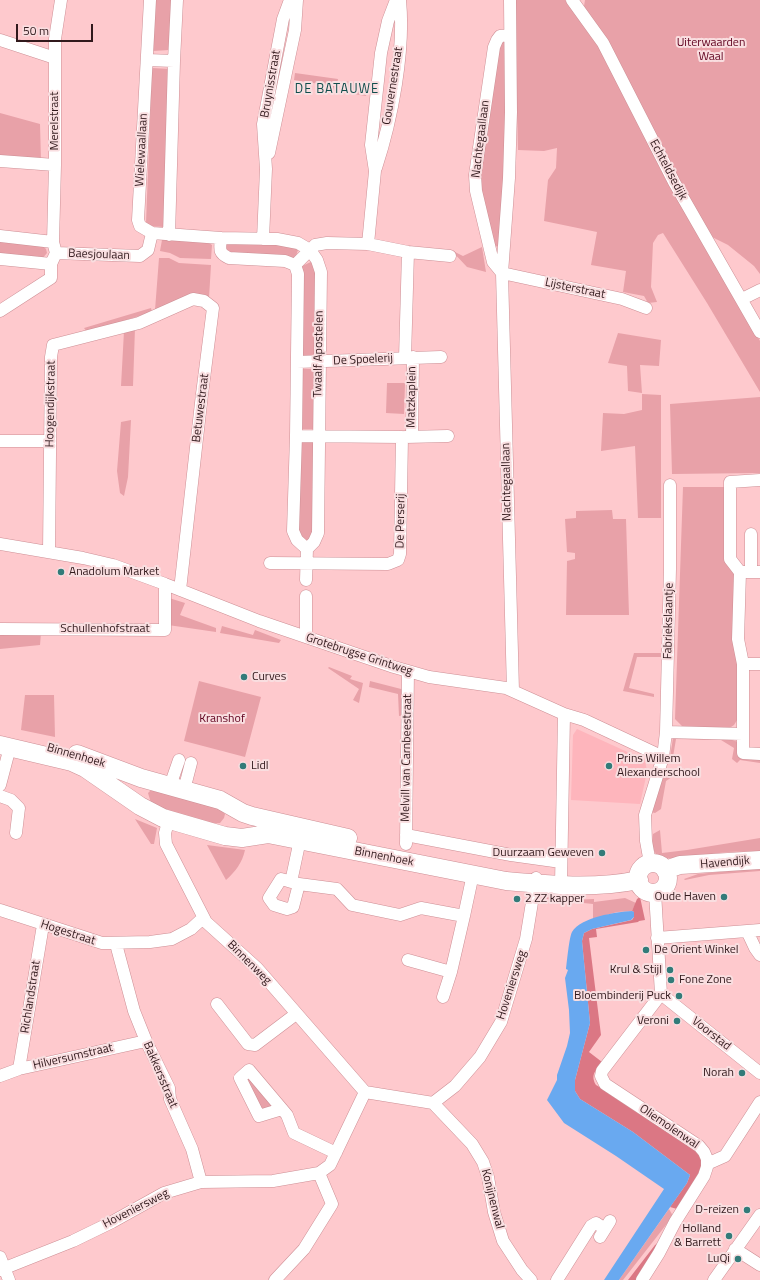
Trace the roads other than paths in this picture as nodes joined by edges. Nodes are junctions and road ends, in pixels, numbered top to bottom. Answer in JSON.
{"nodes":[{"id":1,"x":61,"y":0,"type":"edge"},
{"id":2,"x":150,"y":0,"type":"edge"},
{"id":3,"x":177,"y":0,"type":"edge"},
{"id":4,"x":290,"y":0,"type":"edge"},
{"id":5,"x":297,"y":0,"type":"edge"},
{"id":6,"x":396,"y":0,"type":"edge"},
{"id":7,"x":400,"y":0,"type":"edge"},
{"id":8,"x":510,"y":0,"type":"edge"},
{"id":9,"x":576,"y":2,"type":"edge"},
{"id":10,"x":510,"y":35,"type":"junction"},
{"id":11,"x":0,"y":40,"type":"edge"},
{"id":12,"x":55,"y":58,"type":"junction"},
{"id":13,"x":147,"y":60,"type":"junction"},
{"id":14,"x":174,"y":61,"type":"junction"},
{"id":15,"x":0,"y":161,"type":"edge"},
{"id":16,"x":55,"y":165,"type":"junction"},
{"id":17,"x":266,"y":170,"type":"junction"},
{"id":18,"x":375,"y":171,"type":"junction"},
{"id":19,"x":152,"y":233,"type":"junction"},
{"id":20,"x":169,"y":235,"type":"junction"},
{"id":21,"x":0,"y":236,"type":"edge"},
{"id":22,"x":221,"y":238,"type":"junction"},
{"id":23,"x":263,"y":239,"type":"junction"},
{"id":24,"x":368,"y":244,"type":"junction"},
{"id":25,"x":54,"y":248,"type":"junction"},
{"id":26,"x":310,"y":250,"type":"junction"},
{"id":27,"x":408,"y":252,"type":"junction"},
{"id":28,"x":450,"y":256,"type":"dead end"},
{"id":29,"x":0,"y":259,"type":"edge"},
{"id":30,"x":51,"y":264,"type":"junction"},
{"id":31,"x":295,"y":265,"type":"junction"},
{"id":32,"x":502,"y":273,"type":"junction"},
{"id":33,"x":760,"y":290,"type":"edge"},
{"id":34,"x":742,"y":299,"type":"junction"},
{"id":35,"x":646,"y":308,"type":"dead end"},
{"id":36,"x":0,"y":311,"type":"edge"},
{"id":37,"x":139,"y":323,"type":"joint"},
{"id":38,"x":760,"y":332,"type":"edge"},
{"id":39,"x":441,"y":357,"type":"dead end"},
{"id":40,"x":409,"y":358,"type":"junction"},
{"id":41,"x":297,"y":362,"type":"junction"},
{"id":42,"x":319,"y":362,"type":"junction"},
{"id":43,"x":296,"y":436,"type":"junction"},
{"id":44,"x":318,"y":436,"type":"junction"},
{"id":45,"x":448,"y":436,"type":"dead end"},
{"id":46,"x":407,"y":437,"type":"junction"},
{"id":47,"x":0,"y":441,"type":"edge"},
{"id":48,"x":50,"y":441,"type":"junction"},
{"id":49,"x":760,"y":480,"type":"edge"},
{"id":50,"x":670,"y":485,"type":"dead end"},
{"id":51,"x":751,"y":534,"type":"dead end"},
{"id":52,"x":0,"y":544,"type":"edge"},
{"id":53,"x":307,"y":549,"type":"junction"},
{"id":54,"x":49,"y":552,"type":"junction"},
{"id":55,"x":270,"y":563,"type":"dead end"},
{"id":56,"x":307,"y":563,"type":"junction"},
{"id":57,"x":750,"y":572,"type":"edge"},
{"id":58,"x":306,"y":580,"type":"dead end"},
{"id":59,"x":165,"y":584,"type":"junction"},
{"id":60,"x":180,"y":590,"type":"junction"},
{"id":61,"x":306,"y":596,"type":"dead end"},
{"id":62,"x":0,"y":629,"type":"edge"},
{"id":63,"x":306,"y":637,"type":"junction"},
{"id":64,"x":743,"y":664,"type":"junction"},
{"id":65,"x":760,"y":664,"type":"edge"},
{"id":66,"x":408,"y":671,"type":"junction"},
{"id":67,"x":513,"y":691,"type":"junction"},
{"id":68,"x":564,"y":714,"type":"junction"},
{"id":69,"x":666,"y":732,"type":"junction"},
{"id":70,"x":743,"y":734,"type":"junction"},
{"id":71,"x":3,"y":743,"type":"edge"},
{"id":72,"x":760,"y":754,"type":"edge"},
{"id":73,"x":663,"y":757,"type":"junction"},
{"id":74,"x":179,"y":760,"type":"dead end"},
{"id":75,"x":191,"y":763,"type":"dead end"},
{"id":76,"x":151,"y":781,"type":"junction"},
{"id":77,"x":0,"y":785,"type":"edge"},
{"id":78,"x":177,"y":788,"type":"junction"},
{"id":79,"x":0,"y":796,"type":"edge"},
{"id":80,"x":140,"y":806,"type":"junction"},
{"id":81,"x":235,"y":808,"type":"junction"},
{"id":82,"x":168,"y":822,"type":"junction"},
{"id":83,"x":208,"y":832,"type":"junction"},
{"id":84,"x":16,"y":833,"type":"dead end"},
{"id":85,"x":301,"y":834,"type":"junction"},
{"id":86,"x":760,"y":860,"type":"edge"},
{"id":87,"x":652,"y":873,"type":"junction"},
{"id":88,"x":473,"y":874,"type":"junction"},
{"id":89,"x":561,"y":874,"type":"junction"},
{"id":90,"x":535,"y":883,"type":"junction"},
{"id":91,"x":655,"y":892,"type":"joint"},
{"id":92,"x":0,"y":910,"type":"edge"},
{"id":93,"x":464,"y":916,"type":"junction"},
{"id":94,"x":204,"y":918,"type":"junction"},
{"id":95,"x":43,"y":925,"type":"junction"},
{"id":96,"x":760,"y":930,"type":"edge"},
{"id":97,"x":747,"y":931,"type":"junction"},
{"id":98,"x":657,"y":938,"type":"junction"},
{"id":99,"x":116,"y":944,"type":"junction"},
{"id":100,"x":759,"y":953,"type":"edge"},
{"id":101,"x":408,"y":960,"type":"dead end"},
{"id":102,"x":451,"y":972,"type":"junction"},
{"id":103,"x":661,"y":994,"type":"junction"},
{"id":104,"x":443,"y":997,"type":"dead end"},
{"id":105,"x":218,"y":1004,"type":"dead end"},
{"id":106,"x":296,"y":1014,"type":"junction"},
{"id":107,"x":146,"y":1041,"type":"junction"},
{"id":108,"x":19,"y":1069,"type":"junction"},
{"id":109,"x":760,"y":1073,"type":"edge"},
{"id":110,"x":0,"y":1076,"type":"edge"},
{"id":111,"x":365,"y":1092,"type":"junction"},
{"id":112,"x":760,"y":1102,"type":"edge"},
{"id":113,"x":433,"y":1103,"type":"junction"},
{"id":114,"x":282,"y":1109,"type":"dead end"},
{"id":115,"x":336,"y":1153,"type":"junction"},
{"id":116,"x":707,"y":1164,"type":"junction"},
{"id":117,"x":319,"y":1172,"type":"junction"},
{"id":118,"x":201,"y":1182,"type":"junction"},
{"id":119,"x":760,"y":1215,"type":"edge"},
{"id":120,"x":605,"y":1229,"type":"dead end"},
{"id":121,"x":735,"y":1249,"type":"junction"},
{"id":122,"x":760,"y":1265,"type":"edge"},
{"id":123,"x":3,"y":1269,"type":"edge"},
{"id":124,"x":275,"y":1280,"type":"edge"},
{"id":125,"x":531,"y":1280,"type":"edge"},
{"id":126,"x":557,"y":1280,"type":"edge"},
{"id":127,"x":642,"y":1280,"type":"edge"},
{"id":128,"x":714,"y":1280,"type":"edge"}],
"edges":[{"from":1,"to":12,"type":"street","name":"Merelstraat"},
{"from":2,"to":13,"type":"street","name":"Wielewaallaan"},
{"from":3,"to":14,"type":"street"},
{"from":4,"to":17,"type":"street","name":"Bruynisstraat"},
{"from":5,"to":17,"type":"street","name":"Bruynisstraat"},
{"from":6,"to":18,"type":"street","name":"Gouvernestraat"},
{"from":7,"to":18,"type":"street","name":"Gouvernestraat"},
{"from":8,"to":10,"type":"street","name":"Nachtegaallaan"},
{"from":9,"to":34,"type":"street","name":"Echteldsedijk"},
{"from":10,"to":32,"type":"street","name":"Nachtegaallaan"},
{"from":10,"to":32,"type":"street","name":"Nachtegaallaan"},
{"from":11,"to":12,"type":"street"},
{"from":12,"to":16,"type":"street","name":"Merelstraat"},
{"from":13,"to":14,"type":"street"},
{"from":13,"to":19,"type":"street","name":"Wielewaallaan"},
{"from":14,"to":20,"type":"street"},
{"from":15,"to":16,"type":"street"},
{"from":16,"to":25,"type":"street","name":"Merelstraat"},
{"from":17,"to":23,"type":"street","name":"Bruynisstraat"},
{"from":18,"to":24,"type":"street","name":"Gouvernestraat"},
{"from":19,"to":20,"type":"street"},
{"from":19,"to":25,"type":"street","name":"Baesjoulaan"},
{"from":20,"to":22,"type":"street"},
{"from":21,"to":25,"type":"street","name":"Baesjoulaan"},
{"from":22,"to":23,"type":"street"},
{"from":22,"to":31,"type":"street"},
{"from":23,"to":26,"type":"street"},
{"from":24,"to":26,"type":"street"},
{"from":24,"to":27,"type":"street"},
{"from":25,"to":30,"type":"street","name":"Baesjoulaan"},
{"from":26,"to":31,"type":"street"},
{"from":26,"to":42,"type":"street","name":"Twaalf Apostelen"},
{"from":27,"to":28,"type":"street"},
{"from":27,"to":40,"type":"street","name":"De Spoelerij"},
{"from":29,"to":30,"type":"street","name":"Baesjoulaan"},
{"from":30,"to":36,"type":"street"},
{"from":31,"to":41,"type":"street","name":"Twaalf Apostelen"},
{"from":32,"to":35,"type":"street","name":"Lijsterstraat"},
{"from":32,"to":67,"type":"street","name":"Nachtegaallaan"},
{"from":33,"to":34,"type":"street"},
{"from":34,"to":38,"type":"street","name":"Echteldsedijk"},
{"from":37,"to":48,"type":"street","name":"Hoogendijkstraat"},
{"from":37,"to":60,"type":"street","name":"Betuwestraat"},
{"from":39,"to":40,"type":"street","name":"De Spoelerij"},
{"from":40,"to":42,"type":"street","name":"De Spoelerij"},
{"from":40,"to":46,"type":"street","name":"Matzkaplein"},
{"from":41,"to":42,"type":"street","name":"De Spoelerij"},
{"from":41,"to":43,"type":"street","name":"Twaalf Apostelen"},
{"from":42,"to":44,"type":"street","name":"Twaalf Apostelen"},
{"from":43,"to":44,"type":"street"},
{"from":43,"to":53,"type":"street","name":"Twaalf Apostelen"},
{"from":44,"to":46,"type":"street"},
{"from":44,"to":53,"type":"street","name":"Twaalf Apostelen"},
{"from":45,"to":46,"type":"street"},
{"from":46,"to":56,"type":"street","name":"De Perserij"},
{"from":47,"to":48,"type":"street"},
{"from":48,"to":54,"type":"street","name":"Hoogendijkstraat"},
{"from":49,"to":57,"type":"street"},
{"from":50,"to":69,"type":"street","name":"Fabriekslaantje"},
{"from":51,"to":57,"type":"street"},
{"from":52,"to":54,"type":"street","name":"Grotebrugse Grintweg"},
{"from":53,"to":56,"type":"street"},
{"from":54,"to":59,"type":"street","name":"Grotebrugse Grintweg"},
{"from":55,"to":56,"type":"street"},
{"from":56,"to":58,"type":"street"},
{"from":57,"to":64,"type":"street"},
{"from":59,"to":60,"type":"street","name":"Grotebrugse Grintweg"},
{"from":59,"to":62,"type":"street","name":"Schullenhofstraat"},
{"from":60,"to":63,"type":"street","name":"Grotebrugse Grintweg"},
{"from":61,"to":63,"type":"street"},
{"from":63,"to":66,"type":"street","name":"Grotebrugse Grintweg"},
{"from":64,"to":65,"type":"street"},
{"from":64,"to":70,"type":"street"},
{"from":66,"to":67,"type":"street","name":"Grotebrugse Grintweg"},
{"from":66,"to":89,"type":"street","name":"Melvill van Carnbeestraat"},
{"from":67,"to":68,"type":"street","name":"Grotebrugse Grintweg"},
{"from":68,"to":73,"type":"street"},
{"from":68,"to":89,"type":"street"},
{"from":69,"to":70,"type":"street"},
{"from":69,"to":73,"type":"street","name":"Fabriekslaantje"},
{"from":70,"to":72,"type":"street"},
{"from":71,"to":76,"type":"main road","name":"Binnenhoek"},
{"from":71,"to":77,"type":"street"},
{"from":71,"to":80,"type":"main road","name":"Binnenhoek"},
{"from":73,"to":87,"type":"street","name":"Fabriekslaantje"},
{"from":74,"to":78,"type":"street"},
{"from":75,"to":78,"type":"street"},
{"from":76,"to":78,"type":"main road","name":"Binnenhoek"},
{"from":76,"to":80,"type":"main road"},
{"from":78,"to":81,"type":"main road","name":"Binnenhoek"},
{"from":79,"to":84,"type":"street"},
{"from":80,"to":82,"type":"main road","name":"Binnenhoek"},
{"from":81,"to":83,"type":"main road"},
{"from":81,"to":85,"type":"main road","name":"Binnenhoek"},
{"from":82,"to":83,"type":"main road","name":"Binnenhoek"},
{"from":82,"to":94,"type":"street","name":"Binnenweg"},
{"from":83,"to":85,"type":"main road","name":"Binnenhoek"},
{"from":85,"to":88,"type":"main road","name":"Binnenhoek"},
{"from":85,"to":90,"type":"main road","name":"Binnenhoek"},
{"from":85,"to":93,"type":"street"},
{"from":86,"to":87,"type":"main road","name":"Havendijk"},
{"from":87,"to":89,"type":"main road"},
{"from":87,"to":91,"type":"main road"},
{"from":88,"to":90,"type":"main road","name":"Binnenhoek"},
{"from":88,"to":93,"type":"street"},
{"from":89,"to":90,"type":"main road","name":"Binnenhoek"},
{"from":90,"to":113,"type":"street","name":"Hoveniersweg"},
{"from":91,"to":98,"type":"street"},
{"from":92,"to":95,"type":"street","name":"Hogestraat"},
{"from":93,"to":102,"type":"street"},
{"from":94,"to":99,"type":"street","name":"Hogestraat"},
{"from":94,"to":106,"type":"street","name":"Binnenweg"},
{"from":95,"to":99,"type":"street","name":"Hogestraat"},
{"from":95,"to":108,"type":"street","name":"Richlandstraat"},
{"from":96,"to":97,"type":"street"},
{"from":97,"to":98,"type":"street"},
{"from":97,"to":100,"type":"street"},
{"from":98,"to":103,"type":"street"},
{"from":99,"to":107,"type":"street","name":"Bakkersstraat"},
{"from":101,"to":102,"type":"street"},
{"from":102,"to":104,"type":"street"},
{"from":103,"to":109,"type":"street","name":"Voorstad"},
{"from":103,"to":116,"type":"street","name":"Oliemolenwal"},
{"from":105,"to":106,"type":"street"},
{"from":106,"to":111,"type":"street","name":"Binnenweg"},
{"from":107,"to":108,"type":"street","name":"Hilversumstraat"},
{"from":107,"to":118,"type":"street","name":"Bakkersstraat"},
{"from":108,"to":110,"type":"street","name":"Hilversumstraat"},
{"from":111,"to":113,"type":"street"},
{"from":111,"to":115,"type":"street"},
{"from":112,"to":116,"type":"street"},
{"from":113,"to":125,"type":"street","name":"Konijnenwal"},
{"from":114,"to":115,"type":"street"},
{"from":115,"to":117,"type":"street"},
{"from":116,"to":127,"type":"street"},
{"from":117,"to":118,"type":"street","name":"Hoveniersweg"},
{"from":117,"to":124,"type":"street"},
{"from":118,"to":123,"type":"street","name":"Hoveniersweg"},
{"from":119,"to":121,"type":"street"},
{"from":120,"to":126,"type":"street"},
{"from":121,"to":122,"type":"street"},
{"from":121,"to":128,"type":"street"}]}
